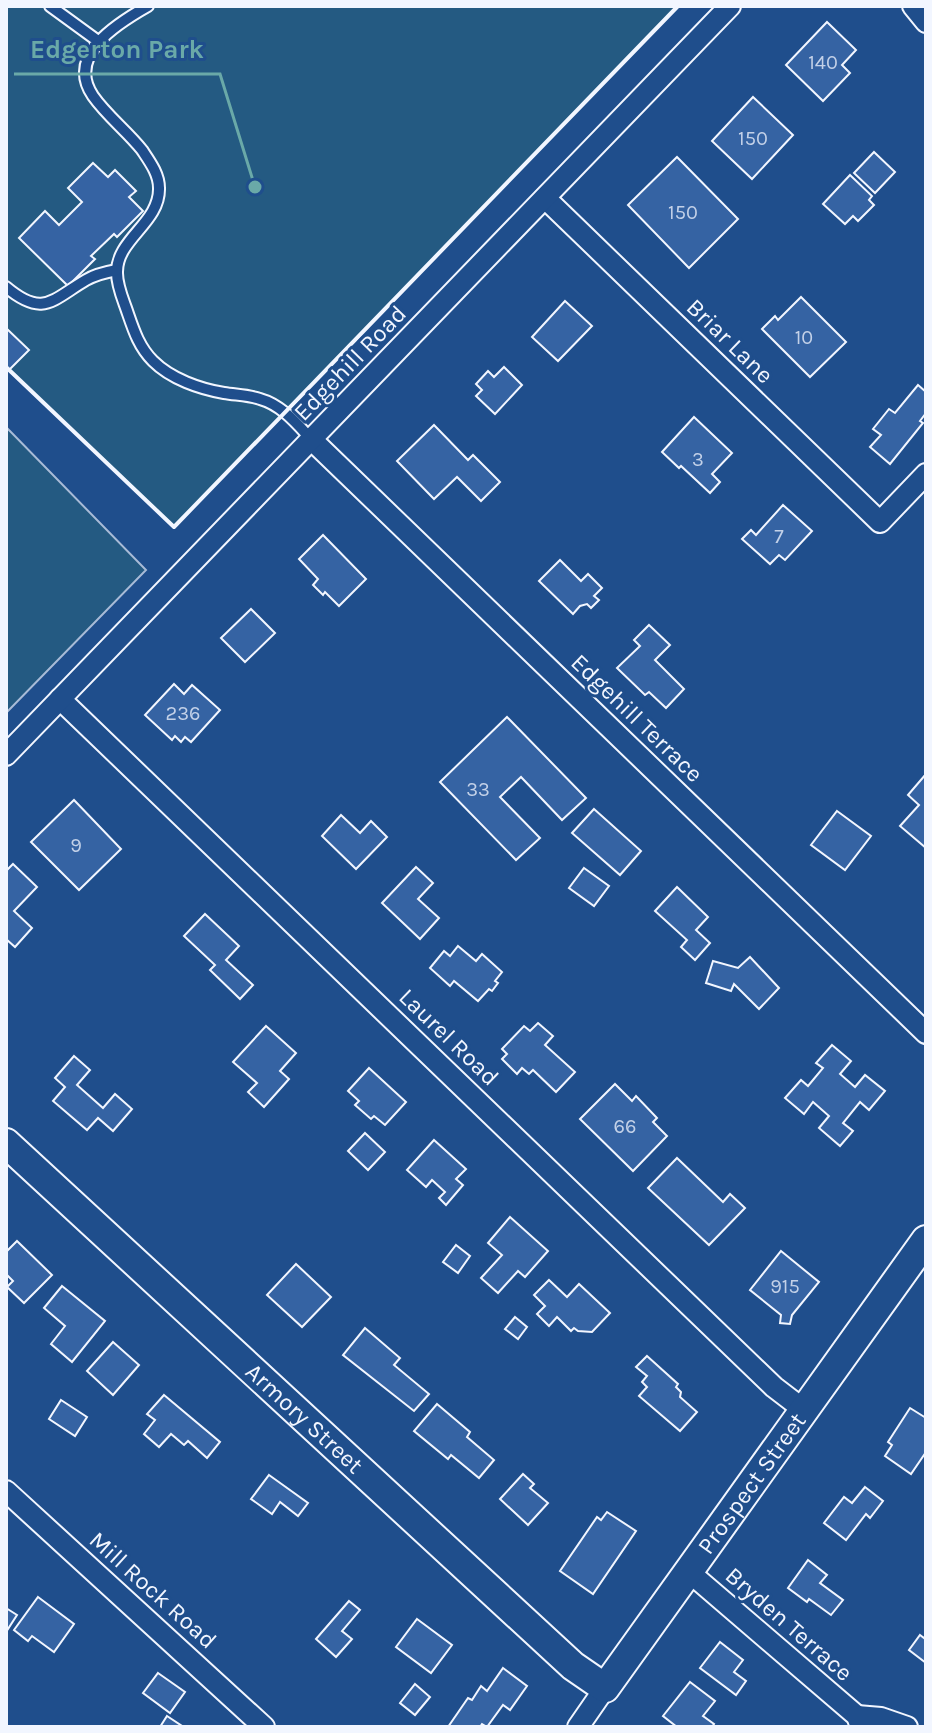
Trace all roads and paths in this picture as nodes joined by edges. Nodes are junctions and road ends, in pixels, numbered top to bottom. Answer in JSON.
{"nodes":[{"id":1,"x":50,"y":6,"type":"edge"},
{"id":2,"x":148,"y":6,"type":"edge"},
{"id":3,"x":730,"y":6,"type":"edge"},
{"id":4,"x":913,"y":6,"type":"edge"},
{"id":5,"x":926,"y":22,"type":"edge"},
{"id":6,"x":98,"y":41,"type":"junction"},
{"id":7,"x":545,"y":198,"type":"junction"},
{"id":8,"x":117,"y":270,"type":"junction"},
{"id":9,"x":6,"y":287,"type":"edge"},
{"id":10,"x":312,"y":440,"type":"junction"},
{"id":11,"x":926,"y":474,"type":"edge"},
{"id":12,"x":60,"y":699,"type":"junction"},
{"id":13,"x":6,"y":755,"type":"edge"},
{"id":14,"x":926,"y":1033,"type":"edge"},
{"id":15,"x":6,"y":1143,"type":"edge"},
{"id":16,"x":926,"y":1240,"type":"edge"},
{"id":17,"x":804,"y":1410,"type":"junction"},
{"id":18,"x":6,"y":1491,"type":"edge"},
{"id":19,"x":688,"y":1571,"type":"junction"},
{"id":20,"x":605,"y":1688,"type":"junction"},
{"id":21,"x":859,"y":1721,"type":"edge"},
{"id":22,"x":264,"y":1727,"type":"edge"},
{"id":23,"x":578,"y":1727,"type":"edge"},
{"id":24,"x":907,"y":1727,"type":"edge"}],
"edges":[{"from":1,"to":6,"type":"lane"},
{"from":2,"to":6,"type":"lane"},
{"from":3,"to":7,"type":"street","name":"Edgehill Road"},
{"from":4,"to":5,"type":"street"},
{"from":6,"to":8,"type":"lane"},
{"from":7,"to":10,"type":"street","name":"Edgehill Road"},
{"from":7,"to":11,"type":"street","name":"Briar Lane"},
{"from":8,"to":9,"type":"lane"},
{"from":8,"to":10,"type":"lane"},
{"from":10,"to":12,"type":"street","name":"Edgehill Road"},
{"from":10,"to":14,"type":"street","name":"Edgehill Terrace"},
{"from":12,"to":13,"type":"street","name":"Edgehill Road"},
{"from":12,"to":17,"type":"street","name":"Laurel Road"},
{"from":15,"to":20,"type":"main road","name":"Armory Street"},
{"from":16,"to":17,"type":"main road","name":"Prospect Street"},
{"from":17,"to":19,"type":"main road","name":"Prospect Street"},
{"from":18,"to":22,"type":"street","name":"Mill Rock Road"},
{"from":19,"to":20,"type":"main road","name":"Prospect Street"},
{"from":19,"to":21,"type":"street","name":"Bryden Terrace"},
{"from":20,"to":23,"type":"street","name":"Prospect Street"},
{"from":21,"to":24,"type":"street","name":"Bryden Terrace"}]}
